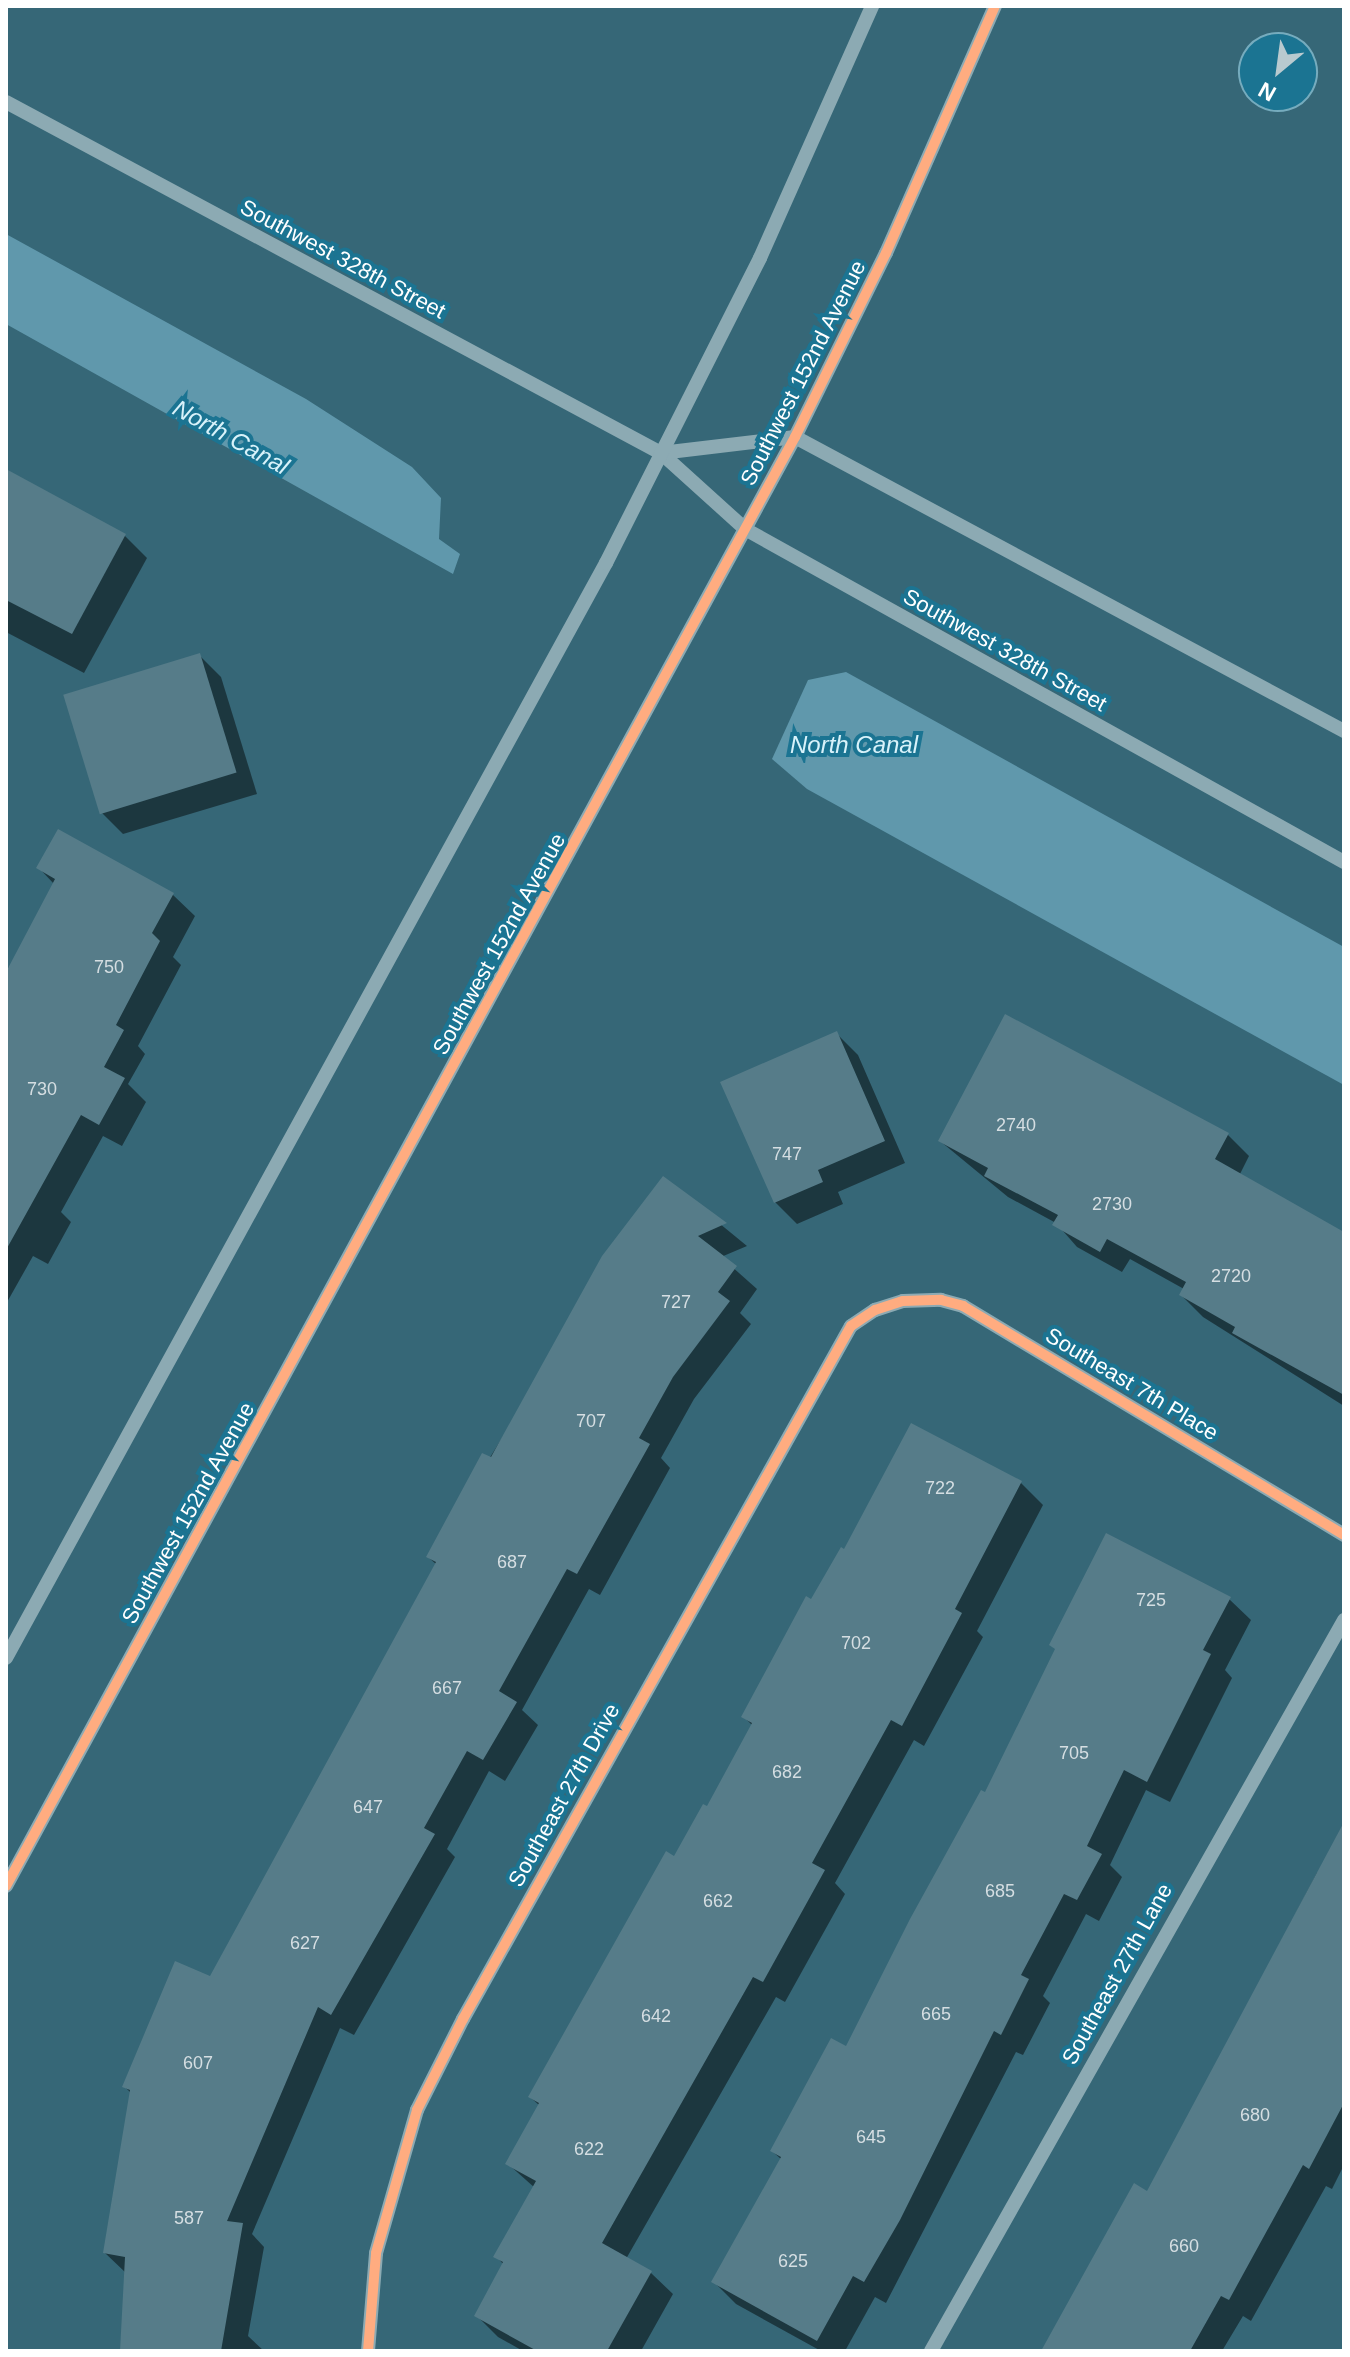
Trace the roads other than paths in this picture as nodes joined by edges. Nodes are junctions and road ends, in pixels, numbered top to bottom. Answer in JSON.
{"nodes":[{"id":1,"x":872,"y":6,"type":"edge"},
{"id":2,"x":995,"y":6,"type":"edge"},
{"id":3,"x":6,"y":102,"type":"edge"},
{"id":4,"x":795,"y":437,"type":"junction"},
{"id":5,"x":661,"y":453,"type":"junction"},
{"id":6,"x":745,"y":529,"type":"junction"},
{"id":7,"x":1344,"y":731,"type":"edge"},
{"id":8,"x":1344,"y":862,"type":"edge"},
{"id":9,"x":890,"y":1304,"type":"joint"},
{"id":10,"x":1344,"y":1535,"type":"edge"},
{"id":11,"x":1344,"y":1620,"type":"edge"},
{"id":12,"x":6,"y":1658,"type":"edge"},
{"id":13,"x":6,"y":1886,"type":"edge"},
{"id":14,"x":368,"y":2351,"type":"edge"},
{"id":15,"x":931,"y":2351,"type":"edge"}],
"edges":[{"from":1,"to":5,"type":"street"},
{"from":2,"to":4,"type":"street","name":"Southwest 152nd Avenue"},
{"from":3,"to":5,"type":"street","name":"Southwest 328th Street"},
{"from":4,"to":5,"type":"street"},
{"from":4,"to":6,"type":"street","name":"Southwest 152nd Avenue"},
{"from":4,"to":7,"type":"street"},
{"from":5,"to":6,"type":"street","name":"Southwest 328th Street"},
{"from":5,"to":12,"type":"street"},
{"from":6,"to":8,"type":"street","name":"Southwest 328th Street"},
{"from":6,"to":13,"type":"street","name":"Southwest 152nd Avenue"},
{"from":9,"to":10,"type":"street","name":"Southeast 7th Place"},
{"from":9,"to":14,"type":"street","name":"Southeast 27th Drive"},
{"from":11,"to":15,"type":"street","name":"Southeast 27th Lane"}]}
